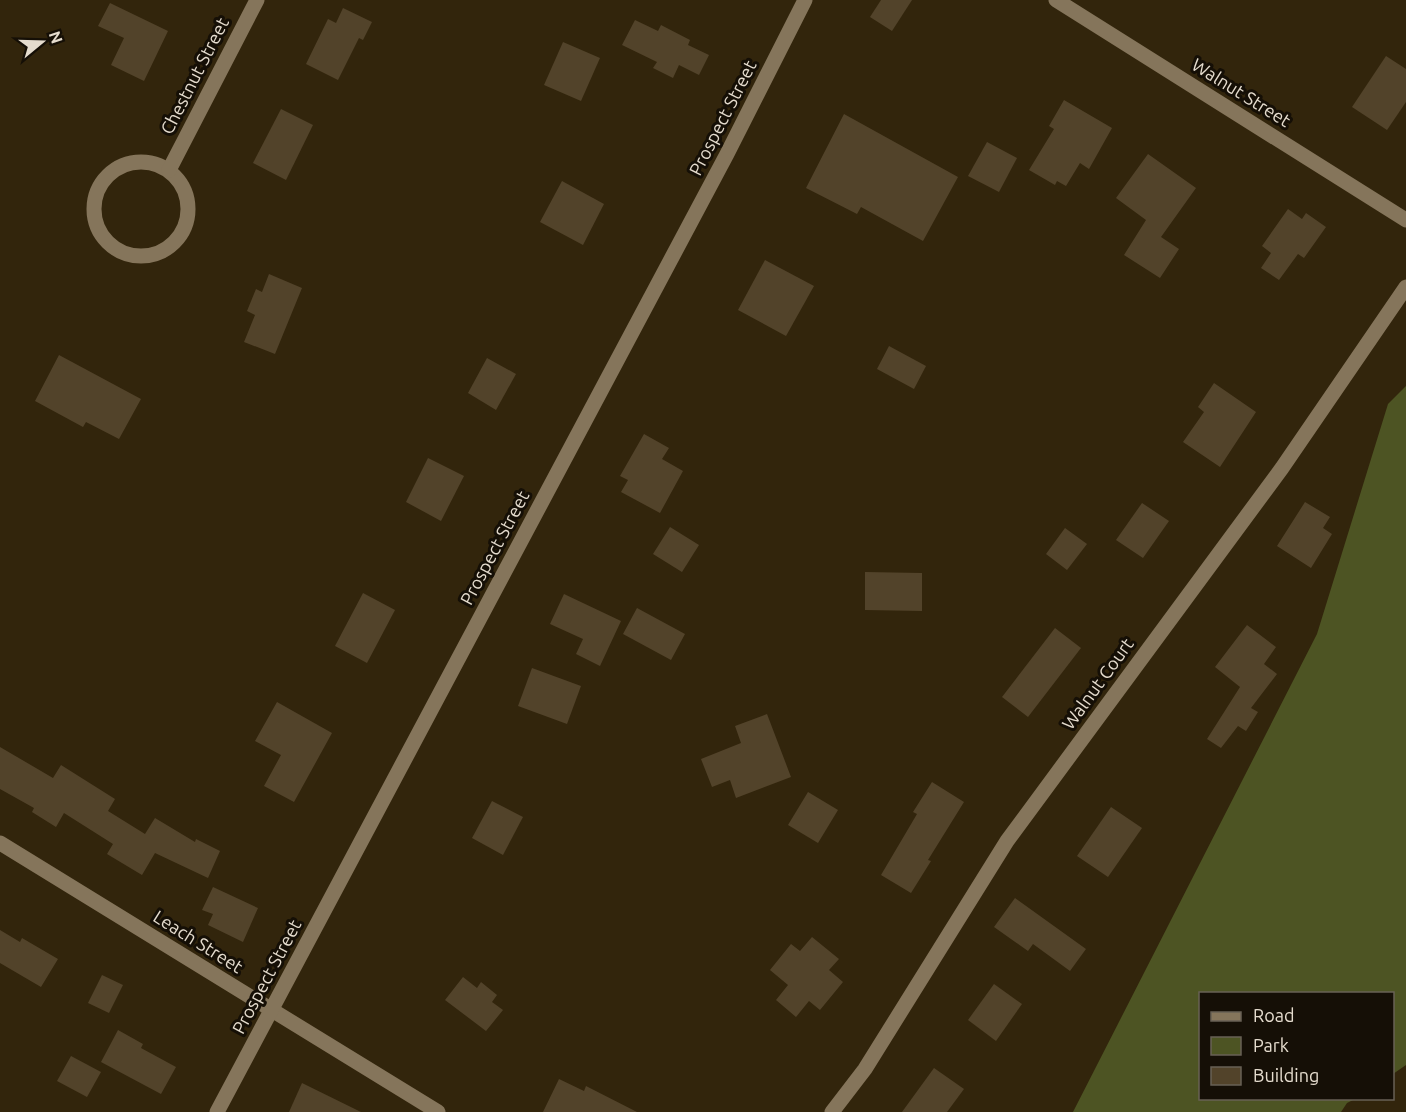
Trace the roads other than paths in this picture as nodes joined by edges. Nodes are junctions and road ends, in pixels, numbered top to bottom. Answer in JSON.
{"nodes":[{"id":1,"x":257,"y":0,"type":"edge"},
{"id":2,"x":805,"y":0,"type":"edge"},
{"id":3,"x":1056,"y":0,"type":"edge"},
{"id":4,"x":169,"y":170,"type":"junction"},
{"id":5,"x":1406,"y":220,"type":"edge"},
{"id":6,"x":1406,"y":287,"type":"edge"},
{"id":7,"x":0,"y":843,"type":"edge"},
{"id":8,"x":271,"y":1010,"type":"junction"},
{"id":9,"x":217,"y":1112,"type":"edge"},
{"id":10,"x":438,"y":1112,"type":"edge"},
{"id":11,"x":832,"y":1112,"type":"edge"}],
"edges":[{"from":1,"to":4,"type":"street","name":"Chestnut Street"},
{"from":2,"to":8,"type":"street","name":"Prospect Street"},
{"from":3,"to":5,"type":"street","name":"Walnut Street"},
{"from":4,"to":4,"type":"street"},
{"from":6,"to":11,"type":"street","name":"Walnut Court"},
{"from":7,"to":8,"type":"street","name":"Leach Street"},
{"from":8,"to":9,"type":"street","name":"Prospect Street"},
{"from":8,"to":10,"type":"street","name":"Leach Street"}]}
